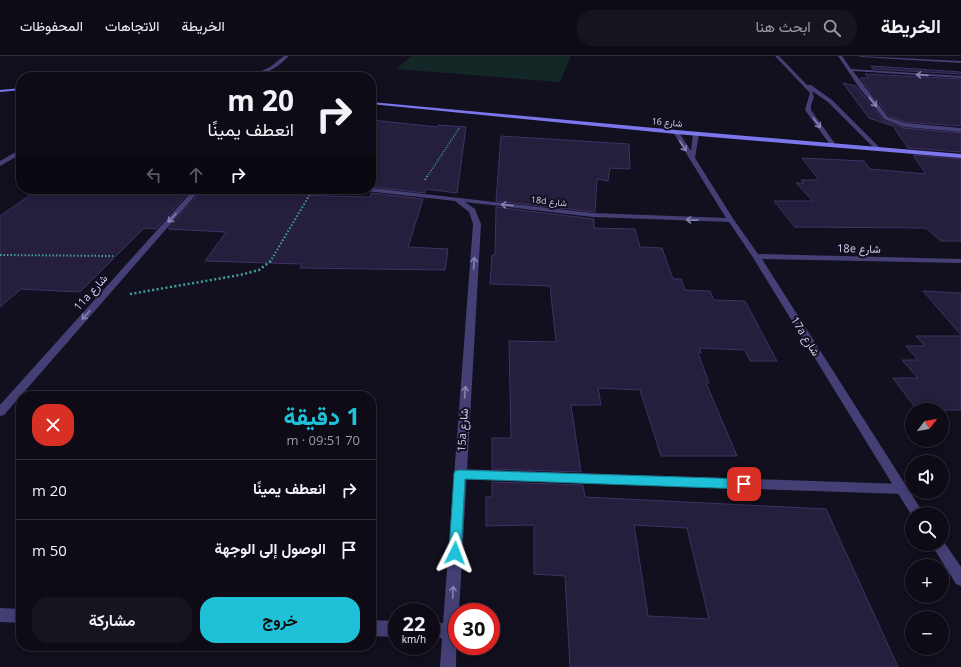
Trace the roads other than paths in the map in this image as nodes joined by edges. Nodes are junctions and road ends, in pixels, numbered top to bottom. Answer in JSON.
{"nodes":[{"id":1,"x":287,"y":56,"type":"edge"},
{"id":2,"x":777,"y":56,"type":"edge"},
{"id":3,"x":840,"y":56,"type":"edge"},
{"id":4,"x":861,"y":56,"type":"edge"},
{"id":5,"x":903,"y":57,"type":"edge"},
{"id":6,"x":961,"y":62,"type":"edge"},
{"id":7,"x":850,"y":70,"type":"junction"},
{"id":8,"x":263,"y":72,"type":"edge"},
{"id":9,"x":961,"y":77,"type":"edge"},
{"id":10,"x":800,"y":79,"type":"junction"},
{"id":11,"x":16,"y":89,"type":"edge"},
{"id":12,"x":0,"y":91,"type":"edge"},
{"id":13,"x":376,"y":103,"type":"edge"},
{"id":14,"x":961,"y":130,"type":"edge"},
{"id":15,"x":676,"y":132,"type":"junction"},
{"id":16,"x":696,"y":134,"type":"junction"},
{"id":17,"x":833,"y":145,"type":"junction"},
{"id":18,"x":878,"y":149,"type":"junction"},
{"id":19,"x":16,"y":154,"type":"edge"},
{"id":20,"x":961,"y":156,"type":"edge"},
{"id":21,"x":692,"y":158,"type":"junction"},
{"id":22,"x":0,"y":164,"type":"edge"},
{"id":23,"x":376,"y":190,"type":"edge"},
{"id":24,"x":194,"y":194,"type":"edge"},
{"id":25,"x":458,"y":200,"type":"junction"},
{"id":26,"x":731,"y":220,"type":"junction"},
{"id":27,"x":756,"y":256,"type":"junction"},
{"id":28,"x":961,"y":261,"type":"edge"},
{"id":29,"x":19,"y":391,"type":"edge"},
{"id":30,"x":16,"y":394,"type":"edge"},
{"id":31,"x":0,"y":412,"type":"edge"},
{"id":32,"x":459,"y":474,"type":"junction"},
{"id":33,"x":902,"y":489,"type":"junction"},
{"id":34,"x":914,"y":507,"type":"edge"},
{"id":35,"x":942,"y":551,"type":"edge"},
{"id":36,"x":961,"y":580,"type":"edge"},
{"id":37,"x":452,"y":603,"type":"edge"},
{"id":38,"x":0,"y":615,"type":"edge"},
{"id":39,"x":16,"y":616,"type":"edge"},
{"id":40,"x":376,"y":628,"type":"edge"},
{"id":41,"x":388,"y":629,"type":"edge"},
{"id":42,"x":449,"y":655,"type":"edge"},
{"id":43,"x":448,"y":667,"type":"edge"}],
"edges":[{"from":1,"to":8,"type":"street"},
{"from":2,"to":10,"type":"street"},
{"from":3,"to":7,"type":"street"},
{"from":4,"to":5,"type":"street"},
{"from":5,"to":6,"type":"street"},
{"from":9,"to":7,"type":"street","one_way":true},
{"from":7,"to":14,"type":"street","one_way":true},
{"from":10,"to":17,"type":"street","one_way":true},
{"from":10,"to":18,"type":"street"},
{"from":11,"to":12,"type":"street"},
{"from":13,"to":15,"type":"street","name":"شارع 16"},
{"from":15,"to":16,"type":"street","name":"شارع 16"},
{"from":15,"to":21,"type":"street","name":"17a شارع","one_way":true},
{"from":16,"to":17,"type":"street","name":"شارع 16"},
{"from":16,"to":21,"type":"street"},
{"from":17,"to":18,"type":"street","name":"شارع 16"},
{"from":18,"to":20,"type":"street","name":"شارع 16"},
{"from":19,"to":22,"type":"street"},
{"from":21,"to":26,"type":"street","name":"17a شارع"},
{"from":23,"to":25,"type":"street","name":"18d شارع"},
{"from":24,"to":29,"type":"street","name":"11a شارع","one_way":true},
{"from":26,"to":25,"type":"street","name":"18d شارع","one_way":true},
{"from":32,"to":25,"type":"street","name":"15a شارع","one_way":true},
{"from":26,"to":27,"type":"street","name":"17a شارع"},
{"from":27,"to":28,"type":"street","name":"18e شارع"},
{"from":27,"to":33,"type":"street","name":"17a شارع"},
{"from":30,"to":31,"type":"street","name":"11a شارع","one_way":true},
{"from":32,"to":33,"type":"street"},
{"from":37,"to":32,"type":"street","name":"15a شارع","one_way":true},
{"from":33,"to":34,"type":"street","name":"17a شارع"},
{"from":35,"to":36,"type":"street"},
{"from":38,"to":39,"type":"street"},
{"from":40,"to":41,"type":"street"},
{"from":42,"to":43,"type":"street","name":"15a شارع"}]}
